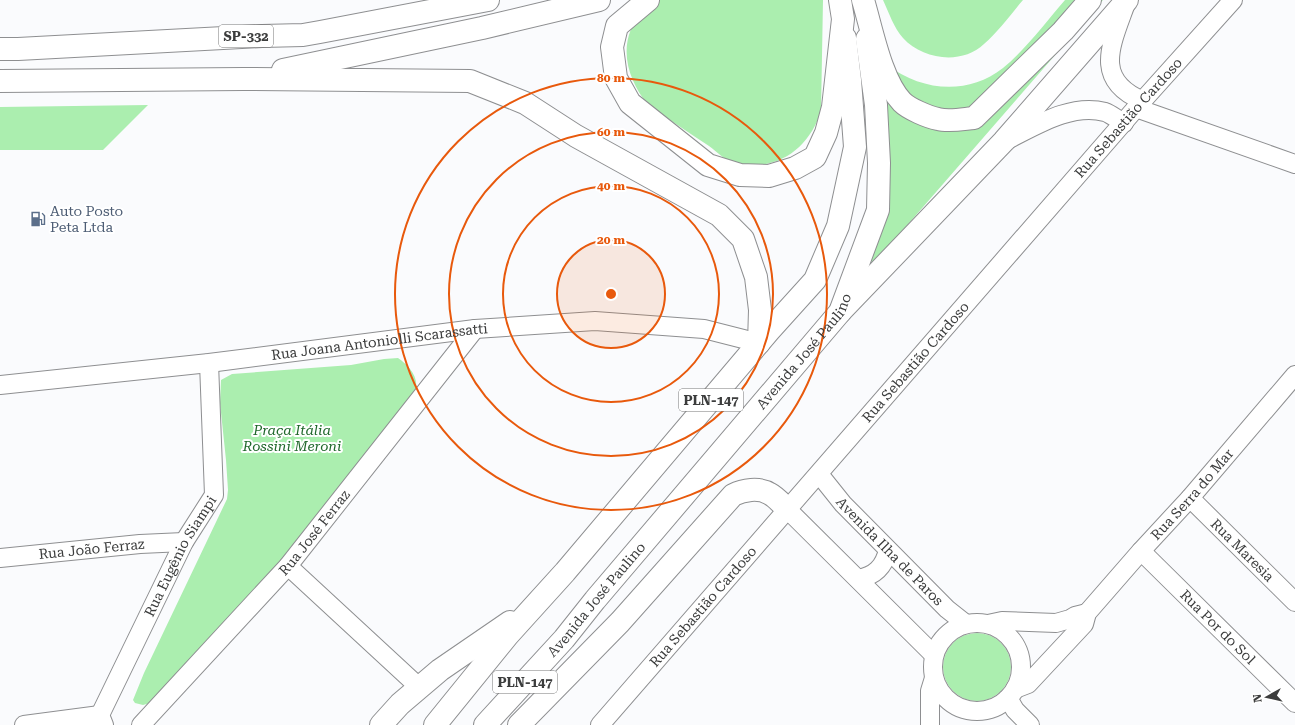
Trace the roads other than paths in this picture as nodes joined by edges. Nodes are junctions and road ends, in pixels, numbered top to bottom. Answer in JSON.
{"nodes":[{"id":1,"x":488,"y":0,"type":"edge"},
{"id":2,"x":600,"y":0,"type":"edge"},
{"id":3,"x":648,"y":0,"type":"edge"},
{"id":4,"x":863,"y":0,"type":"edge"},
{"id":5,"x":1090,"y":0,"type":"edge"},
{"id":6,"x":1127,"y":0,"type":"edge"},
{"id":7,"x":1233,"y":0,"type":"edge"},
{"id":8,"x":841,"y":9,"type":"edge"},
{"id":9,"x":0,"y":49,"type":"edge"},
{"id":10,"x":243,"y":79,"type":"junction"},
{"id":11,"x":0,"y":81,"type":"edge"},
{"id":12,"x":1140,"y":105,"type":"junction"},
{"id":13,"x":1124,"y":123,"type":"junction"},
{"id":14,"x":1004,"y":141,"type":"junction"},
{"id":15,"x":1295,"y":164,"type":"edge"},
{"id":16,"x":840,"y":312,"type":"junction"},
{"id":17,"x":475,"y":329,"type":"junction"},
{"id":18,"x":759,"y":343,"type":"junction"},
{"id":19,"x":209,"y":363,"type":"junction"},
{"id":20,"x":1295,"y":375,"type":"edge"},
{"id":21,"x":0,"y":385,"type":"edge"},
{"id":22,"x":818,"y":474,"type":"junction"},
{"id":23,"x":1190,"y":498,"type":"junction"},
{"id":24,"x":787,"y":509,"type":"junction"},
{"id":25,"x":184,"y":542,"type":"junction"},
{"id":26,"x":888,"y":550,"type":"junction"},
{"id":27,"x":1141,"y":551,"type":"junction"},
{"id":28,"x":0,"y":558,"type":"edge"},
{"id":29,"x":288,"y":566,"type":"junction"},
{"id":30,"x":858,"y":579,"type":"junction"},
{"id":31,"x":1295,"y":602,"type":"edge"},
{"id":32,"x":534,"y":606,"type":"junction"},
{"id":33,"x":1087,"y":613,"type":"junction"},
{"id":34,"x":966,"y":624,"type":"junction"},
{"id":35,"x":988,"y":624,"type":"junction"},
{"id":36,"x":564,"y":639,"type":"junction"},
{"id":37,"x":934,"y":655,"type":"junction"},
{"id":38,"x":934,"y":678,"type":"junction"},
{"id":39,"x":420,"y":688,"type":"junction"},
{"id":40,"x":1007,"y":698,"type":"junction"},
{"id":41,"x":1295,"y":703,"type":"edge"},
{"id":42,"x":102,"y":720,"type":"edge"},
{"id":43,"x":24,"y":725,"type":"edge"},
{"id":44,"x":141,"y":725,"type":"edge"},
{"id":45,"x":381,"y":725,"type":"edge"},
{"id":46,"x":435,"y":725,"type":"edge"},
{"id":47,"x":486,"y":725,"type":"edge"},
{"id":48,"x":511,"y":725,"type":"edge"},
{"id":49,"x":519,"y":725,"type":"edge"},
{"id":50,"x":600,"y":725,"type":"edge"},
{"id":51,"x":930,"y":725,"type":"edge"},
{"id":52,"x":984,"y":725,"type":"edge"},
{"id":53,"x":1030,"y":725,"type":"edge"}],
"edges":[{"from":1,"to":9,"type":"main road","number":"SP-332"},
{"from":2,"to":10,"type":"main road"},
{"from":3,"to":8,"type":"main road"},
{"from":4,"to":5,"type":"main road"},
{"from":4,"to":16,"type":"main road","name":"Avenida José Paulino"},
{"from":6,"to":12,"type":"street"},
{"from":6,"to":14,"type":"main road"},
{"from":7,"to":12,"type":"street","name":"Rua Sebastião Cardoso"},
{"from":8,"to":18,"type":"main road","number":"PLN-147"},
{"from":10,"to":11,"type":"main road"},
{"from":10,"to":18,"type":"main road"},
{"from":12,"to":13,"type":"street","name":"Rua Sebastião Cardoso"},
{"from":12,"to":15,"type":"street"},
{"from":13,"to":14,"type":"street"},
{"from":13,"to":22,"type":"street","name":"Rua Sebastião Cardoso"},
{"from":14,"to":16,"type":"main road"},
{"from":16,"to":36,"type":"main road","name":"Avenida José Paulino","number":"PLN-147"},
{"from":17,"to":18,"type":"street","name":"Rua Joana Antoniolli Scarassatti"},
{"from":17,"to":19,"type":"street","name":"Rua Joana Antoniolli Scarassatti"},
{"from":17,"to":29,"type":"street","name":"Rua José Ferraz"},
{"from":18,"to":32,"type":"main road","number":"PLN-147"},
{"from":19,"to":21,"type":"street","name":"Rua Joana Antoniolli Scarassatti"},
{"from":19,"to":25,"type":"street","name":"Rua Eugênio Siampi"},
{"from":20,"to":23,"type":"street","name":"Rua Serra do Mar"},
{"from":22,"to":24,"type":"street","name":"Rua Sebastião Cardoso"},
{"from":22,"to":26,"type":"street","name":"Avenida Ilha de Paros"},
{"from":23,"to":27,"type":"street","name":"Rua Serra do Mar"},
{"from":23,"to":31,"type":"street","name":"Rua Maresia"},
{"from":24,"to":30,"type":"street"},
{"from":24,"to":49,"type":"main road"},
{"from":24,"to":50,"type":"street","name":"Rua Sebastião Cardoso"},
{"from":25,"to":28,"type":"street","name":"Rua João Ferraz"},
{"from":25,"to":42,"type":"street","name":"Rua Eugênio Siampi"},
{"from":26,"to":30,"type":"street"},
{"from":26,"to":34,"type":"street","name":"Avenida Ilha de Paros"},
{"from":27,"to":33,"type":"street","name":"Rua Serra do Mar"},
{"from":27,"to":41,"type":"street","name":"Rua Por do Sol"},
{"from":29,"to":39,"type":"street"},
{"from":29,"to":44,"type":"street","name":"Rua José Ferraz"},
{"from":30,"to":37,"type":"street"},
{"from":32,"to":39,"type":"main road"},
{"from":32,"to":46,"type":"main road","number":"PLN-147"},
{"from":33,"to":35,"type":"street","name":"Rua Serra do Mar"},
{"from":33,"to":40,"type":"street","name":"Rua Serra do Mar"},
{"from":34,"to":35,"type":"street"},
{"from":34,"to":37,"type":"street"},
{"from":35,"to":40,"type":"street"},
{"from":36,"to":47,"type":"main road","name":"Avenida José Paulino","number":"PLN-147"},
{"from":36,"to":48,"type":"main road"},
{"from":37,"to":38,"type":"street"},
{"from":38,"to":40,"type":"street"},
{"from":38,"to":51,"type":"street"},
{"from":39,"to":45,"type":"main road"},
{"from":40,"to":52,"type":"street"},
{"from":40,"to":53,"type":"street"},
{"from":42,"to":43,"type":"street"}]}
